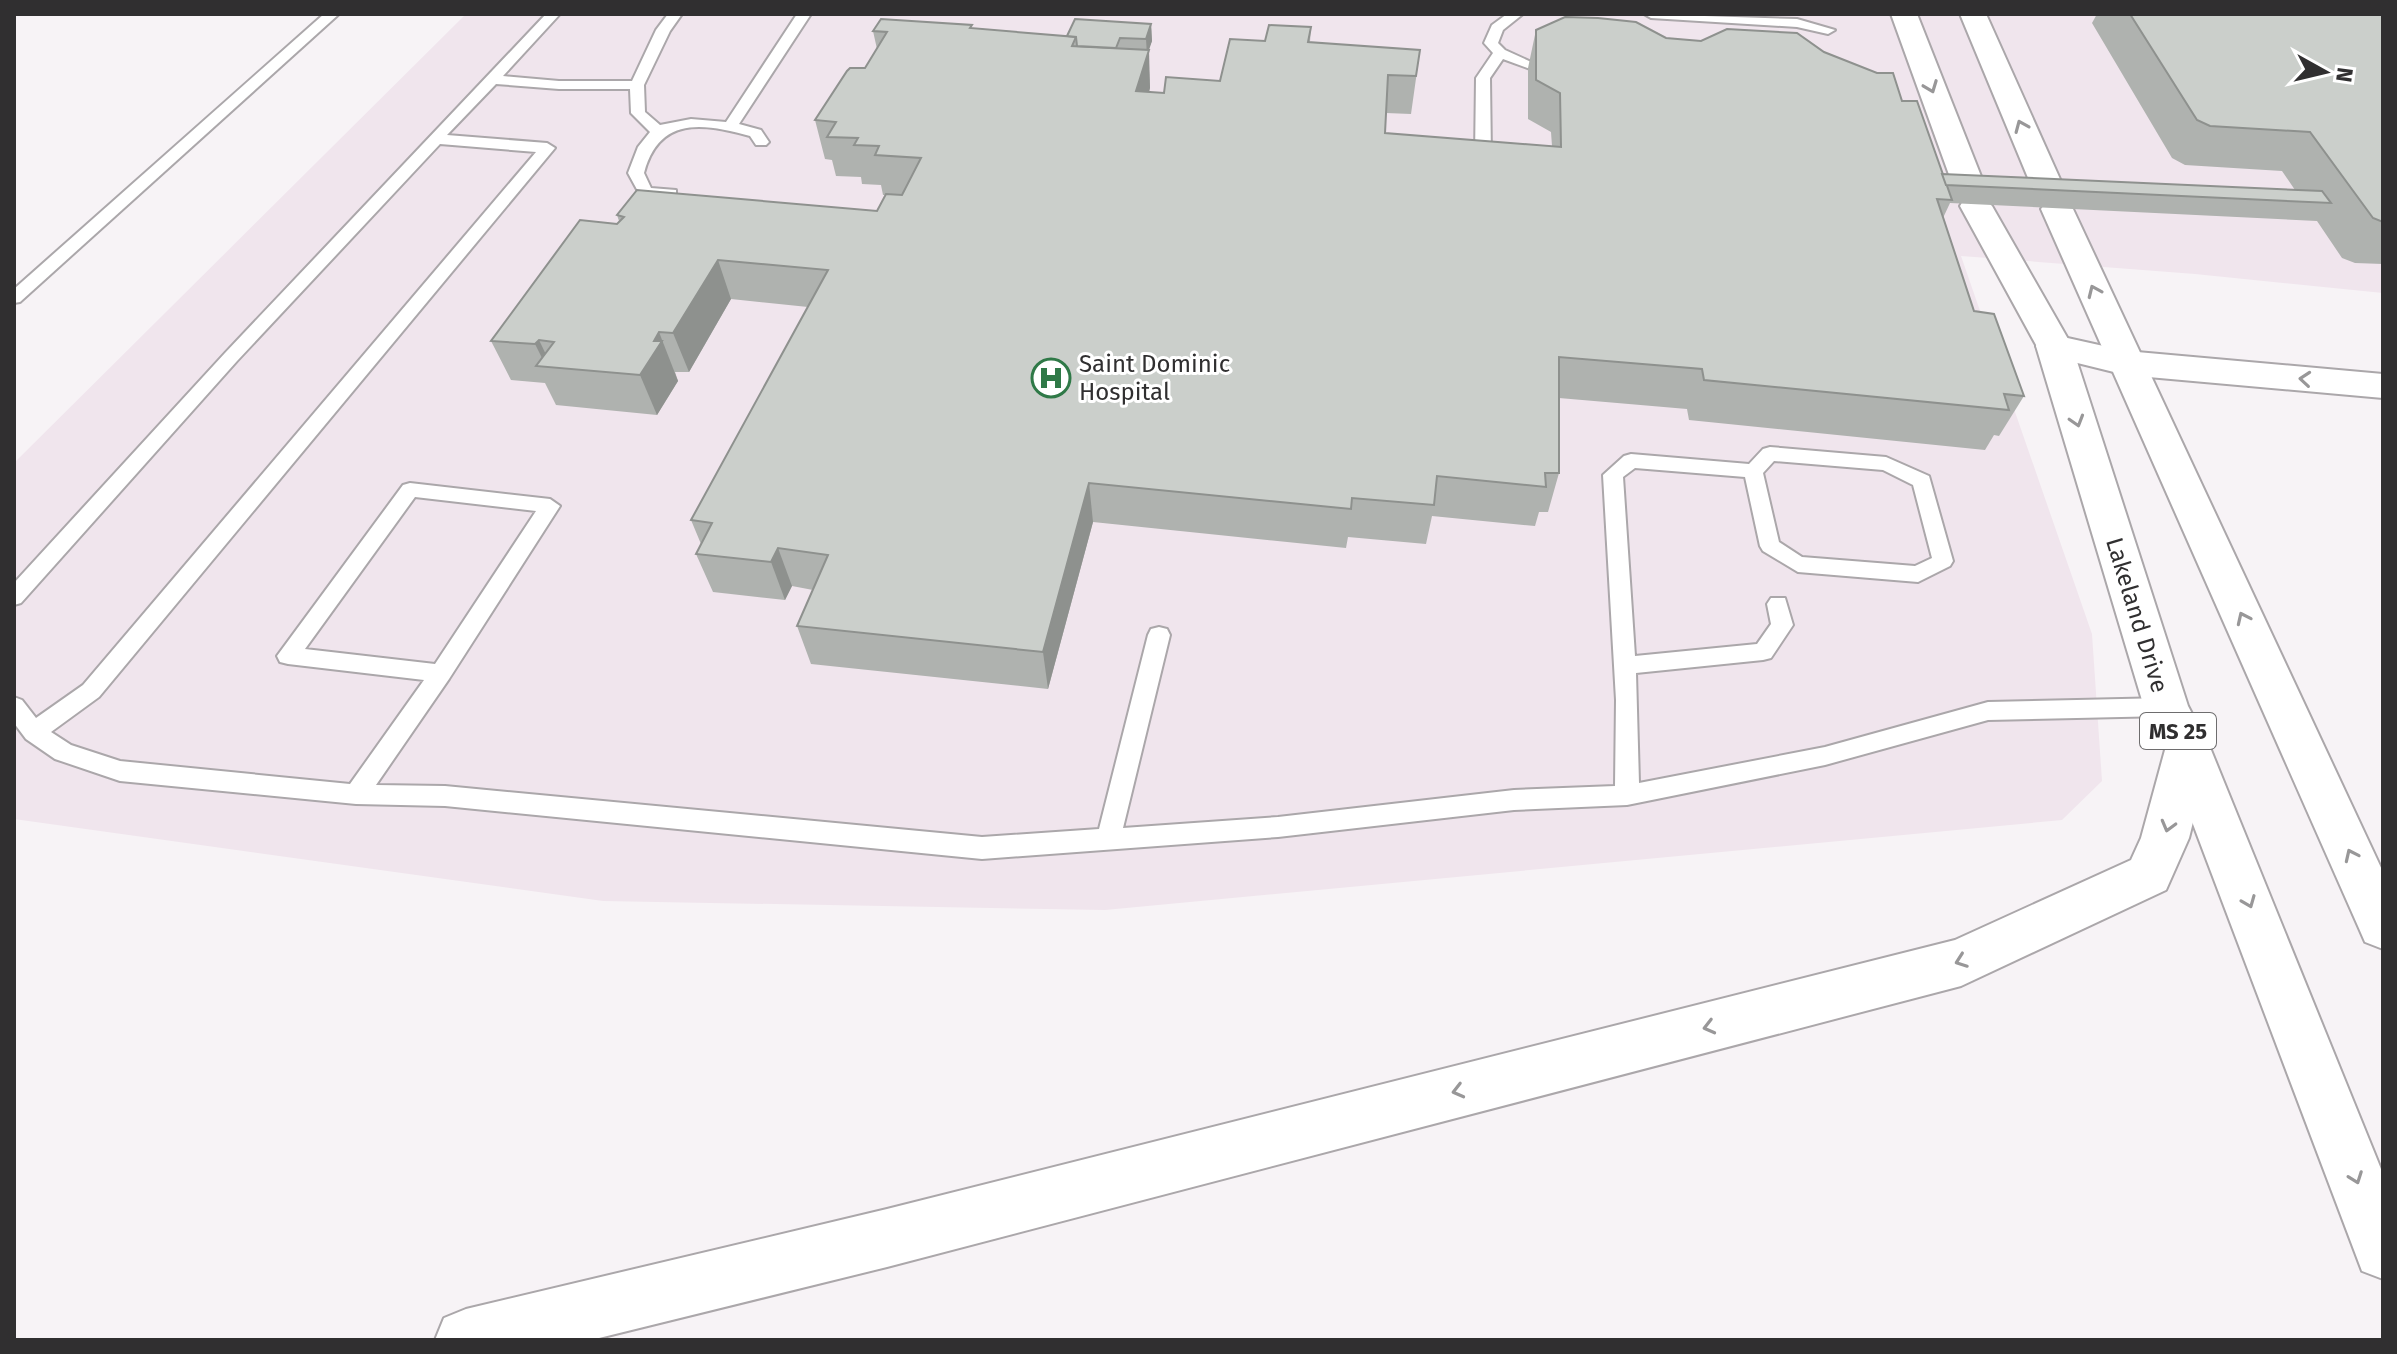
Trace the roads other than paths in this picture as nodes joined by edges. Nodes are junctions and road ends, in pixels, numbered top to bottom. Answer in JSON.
{"nodes":[{"id":1,"x":332,"y":14,"type":"edge"},
{"id":2,"x":553,"y":14,"type":"edge"},
{"id":3,"x":675,"y":14,"type":"edge"},
{"id":4,"x":804,"y":14,"type":"edge"},
{"id":5,"x":1516,"y":14,"type":"edge"},
{"id":6,"x":1651,"y":14,"type":"edge"},
{"id":7,"x":1904,"y":14,"type":"edge"},
{"id":8,"x":1973,"y":14,"type":"edge"},
{"id":9,"x":1801,"y":19,"type":"edge"},
{"id":10,"x":1672,"y":21,"type":"edge"},
{"id":11,"x":1828,"y":30,"type":"dead end"},
{"id":12,"x":1811,"y":41,"type":"edge"},
{"id":13,"x":1500,"y":53,"type":"junction"},
{"id":14,"x":1533,"y":66,"type":"edge"},
{"id":15,"x":492,"y":79,"type":"junction"},
{"id":16,"x":637,"y":85,"type":"junction"},
{"id":17,"x":731,"y":125,"type":"junction"},
{"id":18,"x":658,"y":131,"type":"junction"},
{"id":19,"x":436,"y":139,"type":"junction"},
{"id":20,"x":761,"y":142,"type":"dead end"},
{"id":21,"x":1483,"y":157,"type":"edge"},
{"id":22,"x":670,"y":193,"type":"edge"},
{"id":23,"x":14,"y":298,"type":"edge"},
{"id":24,"x":2054,"y":346,"type":"junction"},
{"id":25,"x":2126,"y":363,"type":"junction"},
{"id":26,"x":2383,"y":386,"type":"edge"},
{"id":27,"x":1753,"y":471,"type":"junction"},
{"id":28,"x":14,"y":597,"type":"edge"},
{"id":29,"x":1778,"y":604,"type":"dead end"},
{"id":30,"x":1159,"y":635,"type":"dead end"},
{"id":31,"x":1625,"y":666,"type":"junction"},
{"id":32,"x":441,"y":673,"type":"junction"},
{"id":33,"x":14,"y":706,"type":"edge"},
{"id":34,"x":2177,"y":729,"type":"junction"},
{"id":35,"x":34,"y":732,"type":"junction"},
{"id":36,"x":356,"y":794,"type":"junction"},
{"id":37,"x":1627,"y":795,"type":"junction"},
{"id":38,"x":1108,"y":840,"type":"junction"},
{"id":39,"x":2383,"y":926,"type":"edge"},
{"id":40,"x":2383,"y":1250,"type":"edge"},
{"id":41,"x":466,"y":1340,"type":"edge"}],
"edges":[{"from":1,"to":23,"type":"lane"},
{"from":2,"to":15,"type":"lane"},
{"from":3,"to":16,"type":"lane"},
{"from":4,"to":17,"type":"lane"},
{"from":5,"to":13,"type":"lane"},
{"from":6,"to":10,"type":"lane"},
{"from":7,"to":24,"type":"main road","name":"Lakeland Drive","one_way":true},
{"from":25,"to":8,"type":"main road","one_way":true},
{"from":9,"to":10,"type":"lane"},
{"from":9,"to":11,"type":"lane"},
{"from":9,"to":12,"type":"lane"},
{"from":13,"to":14,"type":"lane"},
{"from":13,"to":21,"type":"lane"},
{"from":15,"to":16,"type":"lane"},
{"from":15,"to":19,"type":"lane"},
{"from":16,"to":18,"type":"lane"},
{"from":17,"to":18,"type":"lane"},
{"from":17,"to":20,"type":"lane"},
{"from":18,"to":22,"type":"lane"},
{"from":19,"to":28,"type":"lane"},
{"from":19,"to":35,"type":"lane"},
{"from":24,"to":25,"type":"main road"},
{"from":24,"to":34,"type":"main road","name":"Lakeland Drive","number":"MS 25","one_way":true},
{"from":26,"to":25,"type":"main road","one_way":true},
{"from":39,"to":25,"type":"main road","one_way":true},
{"from":27,"to":27,"type":"lane"},
{"from":27,"to":31,"type":"lane"},
{"from":29,"to":31,"type":"lane"},
{"from":30,"to":38,"type":"lane"},
{"from":31,"to":37,"type":"lane"},
{"from":32,"to":32,"type":"lane"},
{"from":32,"to":36,"type":"lane"},
{"from":33,"to":35,"type":"lane"},
{"from":34,"to":37,"type":"lane"},
{"from":34,"to":40,"type":"main road","name":"Lakeland Drive","number":"MS 25","one_way":true},
{"from":34,"to":41,"type":"main road","one_way":true},
{"from":35,"to":36,"type":"lane"},
{"from":36,"to":38,"type":"lane"},
{"from":37,"to":38,"type":"lane"}]}
